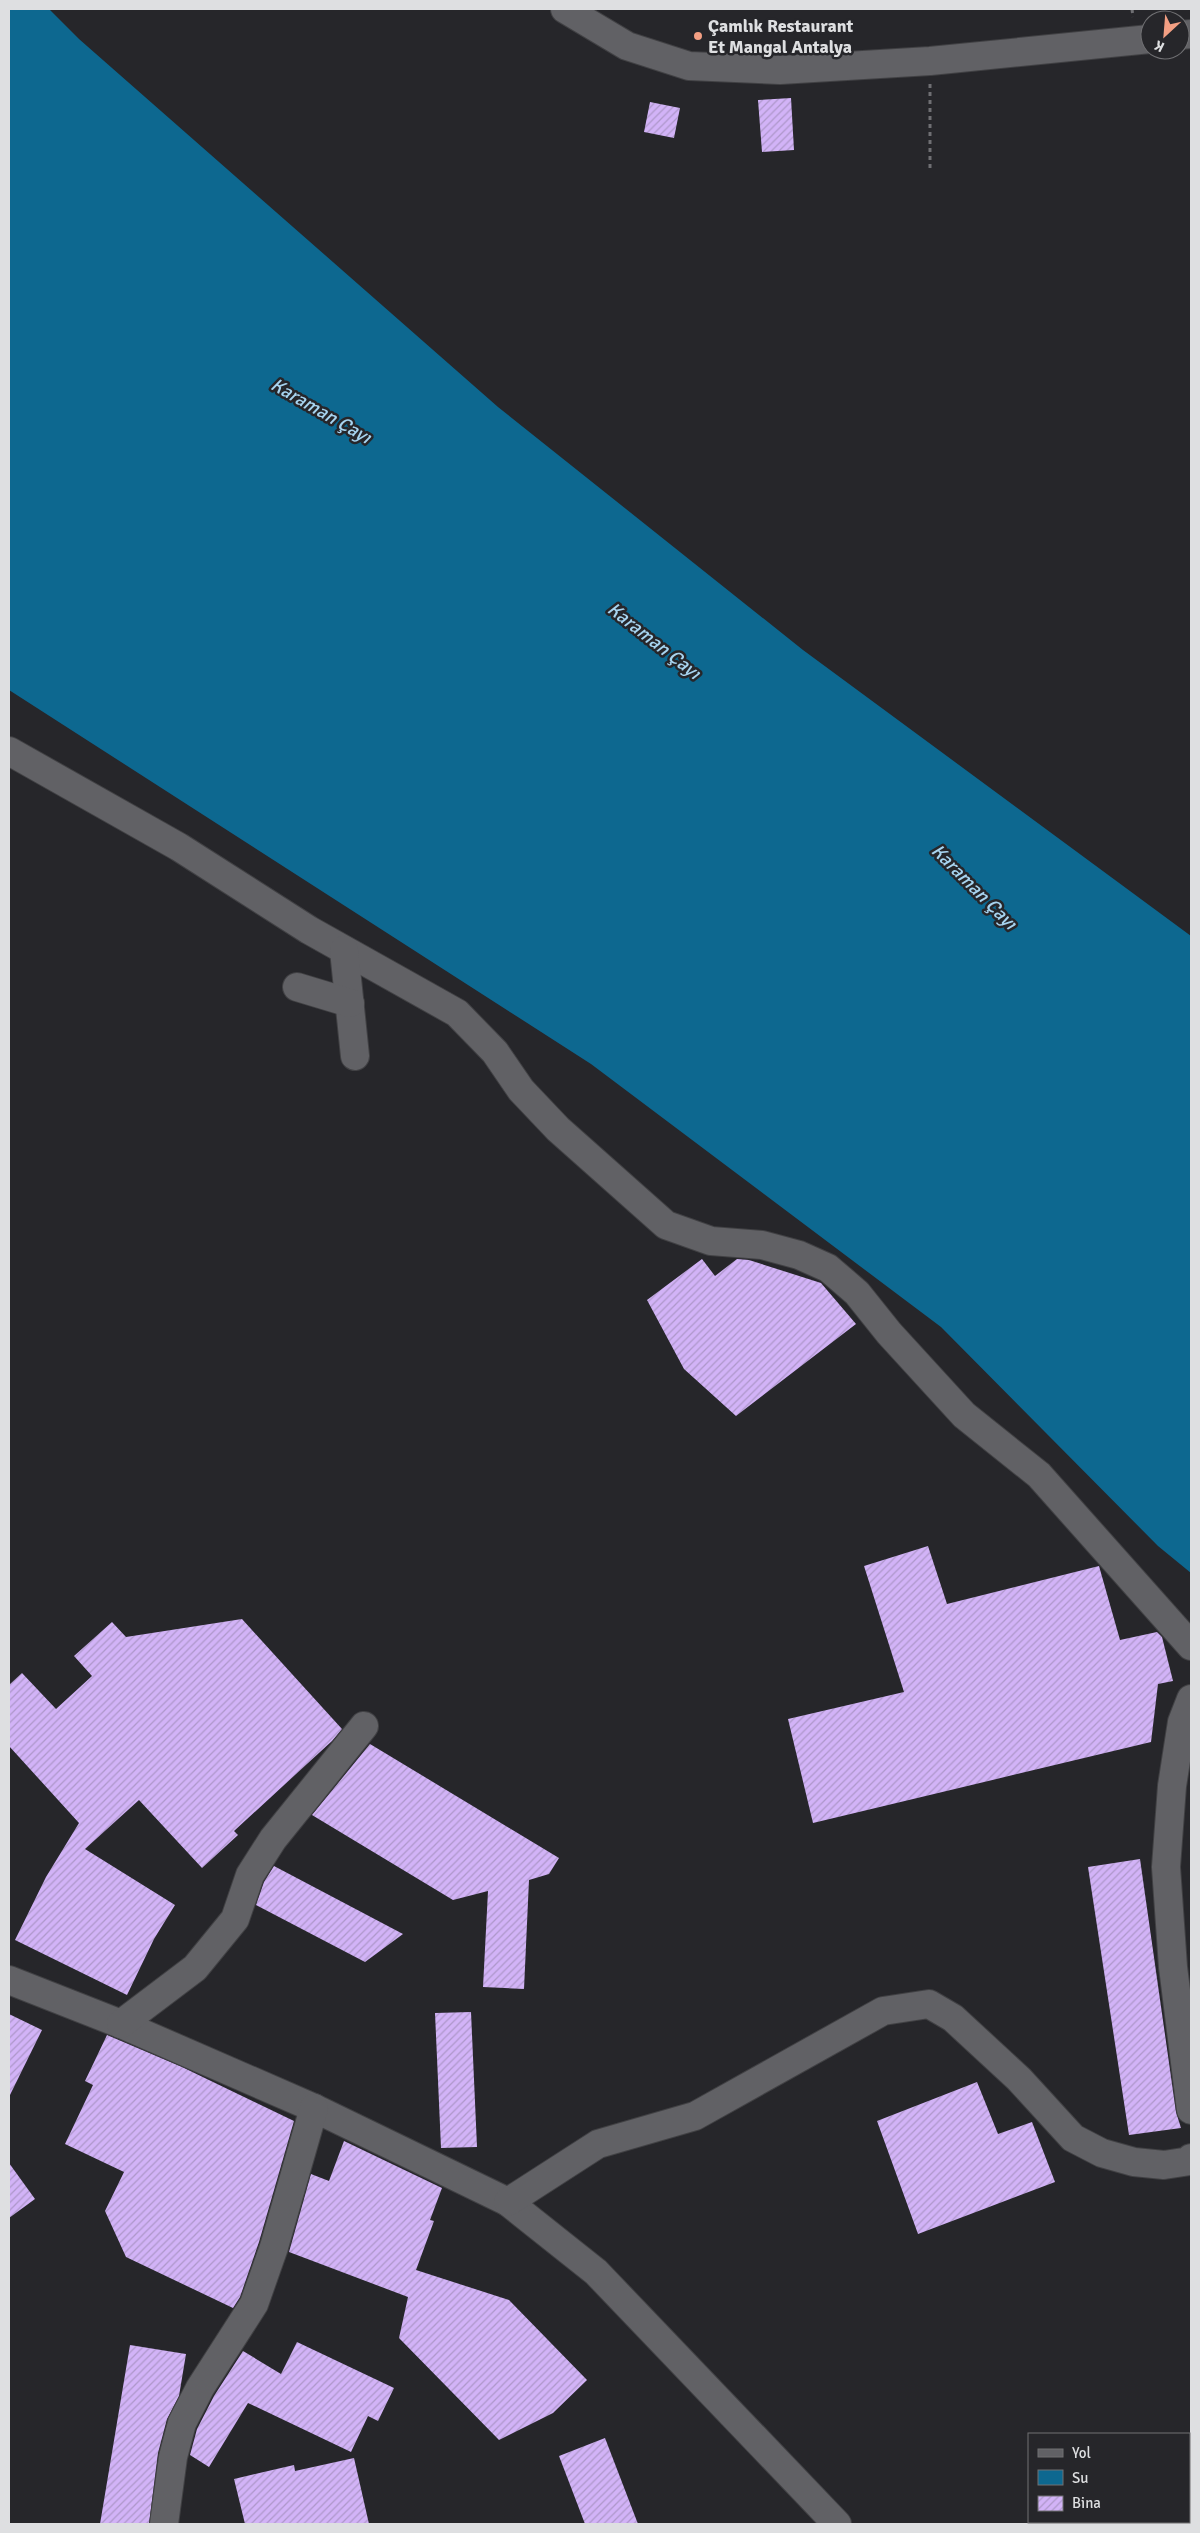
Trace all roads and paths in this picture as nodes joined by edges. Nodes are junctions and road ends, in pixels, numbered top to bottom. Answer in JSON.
{"nodes":[{"id":1,"x":565,"y":9,"type":"edge"},
{"id":2,"x":1140,"y":39,"type":"edge"},
{"id":3,"x":930,"y":61,"type":"junction"},
{"id":4,"x":930,"y":169,"type":"dead end"},
{"id":5,"x":9,"y":751,"type":"edge"},
{"id":6,"x":344,"y":950,"type":"junction"},
{"id":7,"x":297,"y":987,"type":"dead end"},
{"id":8,"x":350,"y":1003,"type":"junction"},
{"id":9,"x":355,"y":1056,"type":"dead end"},
{"id":10,"x":1191,"y":1646,"type":"edge"},
{"id":11,"x":1191,"y":1699,"type":"edge"},
{"id":12,"x":364,"y":1726,"type":"dead end"},
{"id":13,"x":9,"y":1980,"type":"edge"},
{"id":14,"x":121,"y":2024,"type":"junction"},
{"id":15,"x":314,"y":2108,"type":"junction"},
{"id":16,"x":1191,"y":2110,"type":"edge"},
{"id":17,"x":1191,"y":2160,"type":"edge"},
{"id":18,"x":508,"y":2202,"type":"junction"},
{"id":19,"x":164,"y":2524,"type":"edge"},
{"id":20,"x":837,"y":2524,"type":"edge"}],
"edges":[{"from":1,"to":3,"type":"street"},
{"from":2,"to":3,"type":"street"},
{"from":3,"to":4,"type":"path"},
{"from":5,"to":6,"type":"street"},
{"from":6,"to":8,"type":"street"},
{"from":6,"to":10,"type":"street"},
{"from":7,"to":8,"type":"street"},
{"from":8,"to":9,"type":"street"},
{"from":11,"to":16,"type":"street"},
{"from":12,"to":14,"type":"street"},
{"from":13,"to":14,"type":"street"},
{"from":14,"to":15,"type":"street"},
{"from":15,"to":18,"type":"street"},
{"from":15,"to":19,"type":"street"},
{"from":17,"to":18,"type":"street"},
{"from":18,"to":20,"type":"street"}]}
